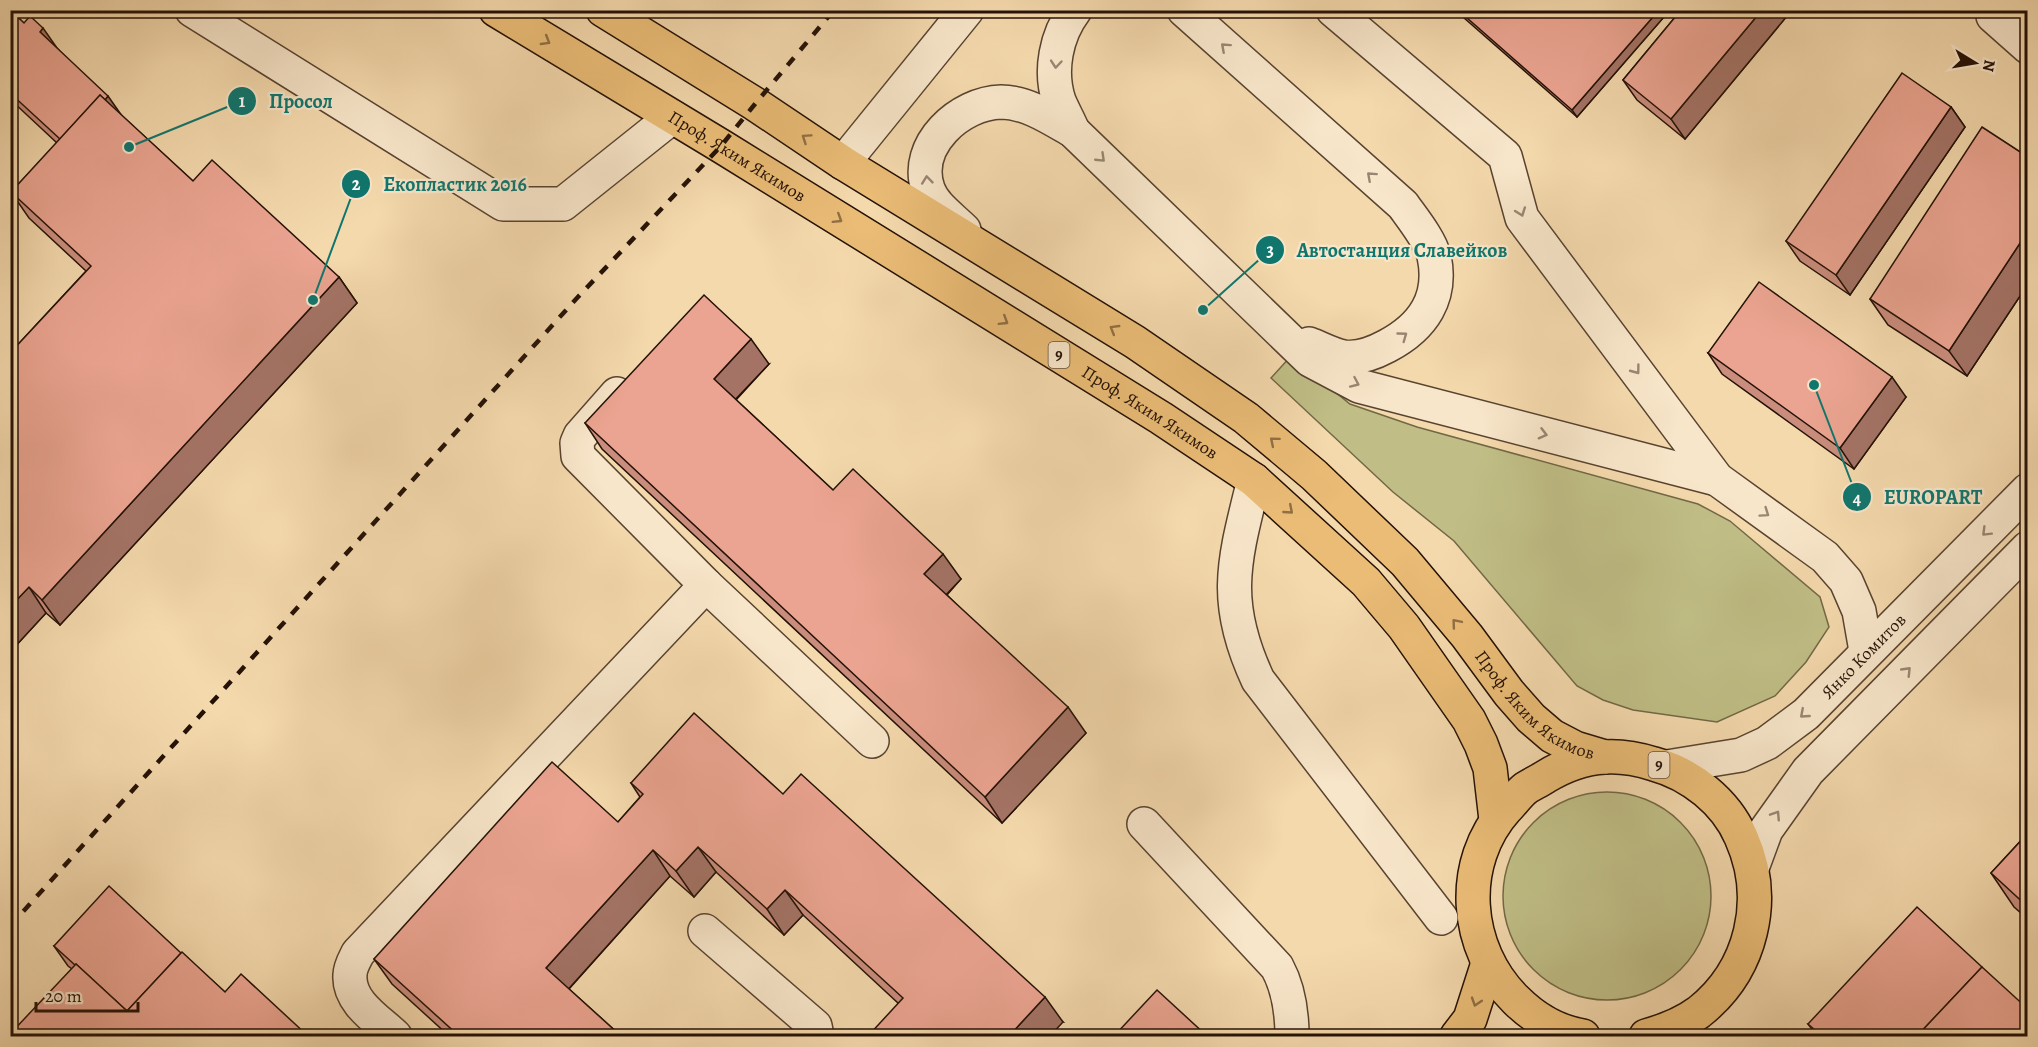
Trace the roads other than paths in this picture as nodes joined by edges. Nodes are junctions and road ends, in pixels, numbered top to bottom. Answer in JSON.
{"nodes":[{"id":1,"x":192,"y":10,"type":"edge"},
{"id":2,"x":496,"y":10,"type":"edge"},
{"id":3,"x":603,"y":10,"type":"edge"},
{"id":4,"x":967,"y":10,"type":"edge"},
{"id":5,"x":1075,"y":10,"type":"edge"},
{"id":6,"x":1184,"y":10,"type":"edge"},
{"id":7,"x":1334,"y":10,"type":"edge"},
{"id":8,"x":1993,"y":12,"type":"edge"},
{"id":9,"x":2028,"y":47,"type":"edge"},
{"id":10,"x":672,"y":117,"type":"junction"},
{"id":11,"x":1073,"y":131,"type":"junction"},
{"id":12,"x":843,"y":163,"type":"junction"},
{"id":13,"x":990,"y":254,"type":"junction"},
{"id":14,"x":1273,"y":325,"type":"junction"},
{"id":15,"x":636,"y":374,"type":"edge"},
{"id":16,"x":1717,"y":479,"type":"junction"},
{"id":17,"x":1254,"y":480,"type":"junction"},
{"id":18,"x":2028,"y":490,"type":"edge"},
{"id":19,"x":2028,"y":548,"type":"edge"},
{"id":20,"x":706,"y":585,"type":"junction"},
{"id":21,"x":1866,"y":651,"type":"junction"},
{"id":22,"x":872,"y":741,"type":"dead end"},
{"id":23,"x":1605,"y":757,"type":"junction"},
{"id":24,"x":1667,"y":767,"type":"junction"},
{"id":25,"x":1496,"y":820,"type":"junction"},
{"id":26,"x":1144,"y":824,"type":"dead end"},
{"id":27,"x":1752,"y":868,"type":"junction"},
{"id":28,"x":1442,"y":918,"type":"dead end"},
{"id":29,"x":705,"y":931,"type":"dead end"},
{"id":30,"x":1488,"y":963,"type":"junction"},
{"id":31,"x":1721,"y":991,"type":"junction"},
{"id":32,"x":1543,"y":1031,"type":"edge"},
{"id":33,"x":395,"y":1036,"type":"edge"},
{"id":34,"x":817,"y":1036,"type":"edge"},
{"id":35,"x":1292,"y":1036,"type":"edge"},
{"id":36,"x":1457,"y":1036,"type":"edge"},
{"id":37,"x":1582,"y":1036,"type":"edge"},
{"id":38,"x":1646,"y":1036,"type":"edge"},
{"id":39,"x":1707,"y":1036,"type":"edge"}],
"edges":[{"from":1,"to":10,"type":"street"},
{"from":2,"to":10,"type":"main road","name":"Проф. Яким Якимов","number":"9","one_way":true},
{"from":12,"to":3,"type":"main road","name":"Проф. Яким Якимов","number":"9","one_way":true},
{"from":4,"to":12,"type":"street"},
{"from":5,"to":11,"type":"street","one_way":true},
{"from":14,"to":6,"type":"street","one_way":true},
{"from":7,"to":16,"type":"street","one_way":true},
{"from":8,"to":9,"type":"street"},
{"from":10,"to":17,"type":"main road","name":"Проф. Яким Якимов","number":"9","one_way":true},
{"from":13,"to":11,"type":"street","one_way":true},
{"from":11,"to":14,"type":"street","one_way":true},
{"from":12,"to":13,"type":"main road","name":"Проф. Яким Якимов","number":"9"},
{"from":23,"to":13,"type":"main road","name":"Проф. Яким Якимов","number":"9","one_way":true},
{"from":14,"to":16,"type":"street","one_way":true},
{"from":15,"to":20,"type":"street"},
{"from":16,"to":21,"type":"street","one_way":true},
{"from":17,"to":25,"type":"main road","name":"Проф. Яким Якимов","number":"9","one_way":true},
{"from":17,"to":28,"type":"street"},
{"from":18,"to":21,"type":"street","name":"Янко Комитов","one_way":true},
{"from":27,"to":19,"type":"street","one_way":true},
{"from":20,"to":22,"type":"street"},
{"from":20,"to":33,"type":"street"},
{"from":21,"to":24,"type":"street","name":"Янко Комитов","one_way":true},
{"from":23,"to":24,"type":"main road","number":"9"},
{"from":23,"to":25,"type":"main road","number":"9"},
{"from":24,"to":27,"type":"main road","number":"9"},
{"from":25,"to":30,"type":"main road","number":"9"},
{"from":26,"to":35,"type":"street"},
{"from":27,"to":31,"type":"main road","number":"9"},
{"from":29,"to":34,"type":"street"},
{"from":30,"to":32,"type":"main road","number":"9"},
{"from":30,"to":36,"type":"main road","one_way":true},
{"from":31,"to":38,"type":"main road","number":"9"},
{"from":31,"to":39,"type":"main road","number":"9"},
{"from":32,"to":37,"type":"main road","number":"9"}]}
